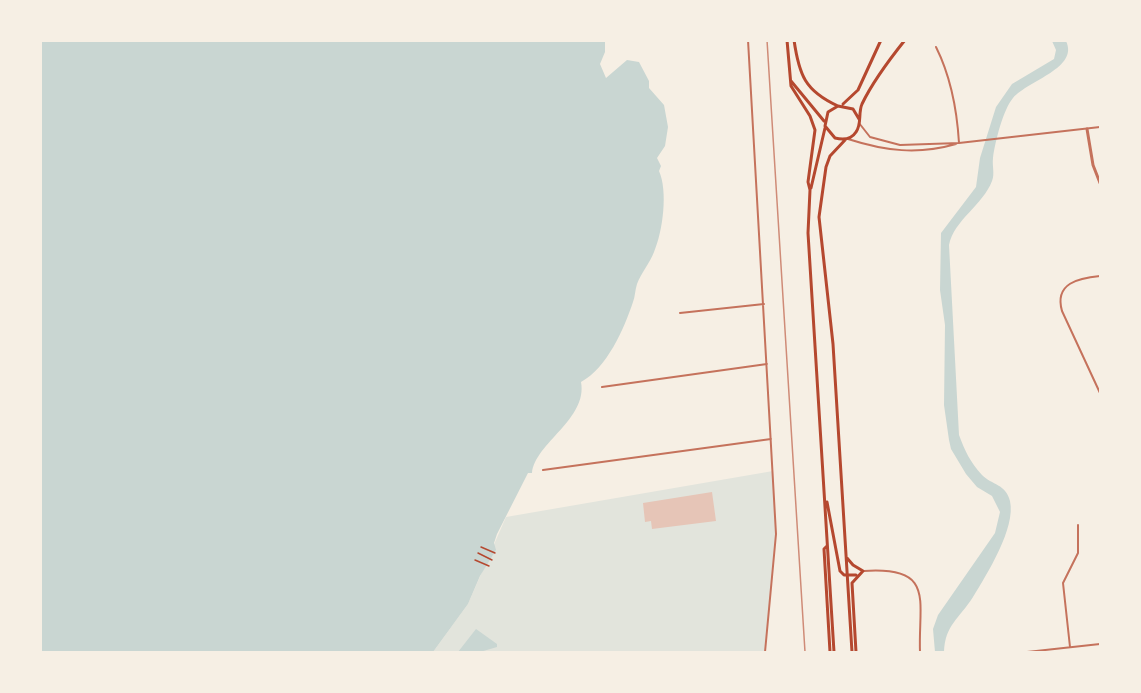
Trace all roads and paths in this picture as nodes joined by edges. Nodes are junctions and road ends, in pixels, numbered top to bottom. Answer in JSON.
{"nodes":[{"id":1,"x":748,"y":40,"type":"edge"},
{"id":2,"x":787,"y":40,"type":"edge"},
{"id":3,"x":794,"y":40,"type":"edge"},
{"id":4,"x":881,"y":40,"type":"edge"},
{"id":5,"x":905,"y":40,"type":"edge"},
{"id":6,"x":936,"y":46,"type":"dead end"},
{"id":7,"x":791,"y":81,"type":"junction"},
{"id":8,"x":840,"y":106,"type":"junction"},
{"id":9,"x":859,"y":121,"type":"junction"},
{"id":10,"x":825,"y":124,"type":"junction"},
{"id":11,"x":1101,"y":127,"type":"edge"},
{"id":12,"x":1087,"y":129,"type":"junction"},
{"id":13,"x":847,"y":139,"type":"junction"},
{"id":14,"x":959,"y":143,"type":"junction"},
{"id":15,"x":1101,"y":183,"type":"edge"},
{"id":16,"x":810,"y":190,"type":"junction"},
{"id":17,"x":1101,"y":276,"type":"edge"},
{"id":18,"x":764,"y":304,"type":"junction"},
{"id":19,"x":680,"y":313,"type":"dead end"},
{"id":20,"x":767,"y":364,"type":"junction"},
{"id":21,"x":602,"y":387,"type":"dead end"},
{"id":22,"x":1101,"y":393,"type":"edge"},
{"id":23,"x":771,"y":439,"type":"junction"},
{"id":24,"x":543,"y":470,"type":"dead end"},
{"id":25,"x":825,"y":494,"type":"junction"},
{"id":26,"x":1078,"y":525,"type":"dead end"},
{"id":27,"x":481,"y":547,"type":"dead end"},
{"id":28,"x":478,"y":553,"type":"dead end"},
{"id":29,"x":495,"y":553,"type":"dead end"},
{"id":30,"x":846,"y":556,"type":"junction"},
{"id":31,"x":475,"y":560,"type":"dead end"},
{"id":32,"x":492,"y":560,"type":"dead end"},
{"id":33,"x":489,"y":566,"type":"dead end"},
{"id":34,"x":863,"y":571,"type":"junction"},
{"id":35,"x":858,"y":574,"type":"junction"},
{"id":36,"x":847,"y":576,"type":"junction"},
{"id":37,"x":1101,"y":644,"type":"edge"},
{"id":38,"x":1070,"y":647,"type":"junction"},
{"id":39,"x":765,"y":652,"type":"edge"},
{"id":40,"x":832,"y":652,"type":"edge"},
{"id":41,"x":854,"y":652,"type":"edge"},
{"id":42,"x":920,"y":652,"type":"edge"},
{"id":43,"x":1027,"y":652,"type":"edge"}],
"edges":[{"from":1,"to":18,"type":"street"},
{"from":2,"to":7,"type":"main road"},
{"from":3,"to":8,"type":"main road"},
{"from":4,"to":8,"type":"main road"},
{"from":5,"to":9,"type":"main road"},
{"from":6,"to":14,"type":"street"},
{"from":7,"to":10,"type":"main road"},
{"from":7,"to":16,"type":"main road"},
{"from":8,"to":9,"type":"main road"},
{"from":8,"to":10,"type":"main road"},
{"from":9,"to":13,"type":"main road"},
{"from":9,"to":14,"type":"street"},
{"from":10,"to":13,"type":"main road"},
{"from":10,"to":16,"type":"main road"},
{"from":11,"to":12,"type":"street"},
{"from":12,"to":14,"type":"street"},
{"from":12,"to":15,"type":"street"},
{"from":13,"to":14,"type":"street"},
{"from":13,"to":30,"type":"main road"},
{"from":16,"to":25,"type":"main road"},
{"from":17,"to":22,"type":"street"},
{"from":18,"to":19,"type":"street"},
{"from":18,"to":20,"type":"street"},
{"from":20,"to":21,"type":"street"},
{"from":20,"to":23,"type":"street"},
{"from":23,"to":24,"type":"street"},
{"from":23,"to":39,"type":"street"},
{"from":25,"to":36,"type":"main road"},
{"from":25,"to":40,"type":"main road"},
{"from":26,"to":38,"type":"street"},
{"from":27,"to":29,"type":"path"},
{"from":28,"to":32,"type":"path"},
{"from":30,"to":34,"type":"main road"},
{"from":30,"to":36,"type":"main road"},
{"from":31,"to":33,"type":"path"},
{"from":34,"to":35,"type":"main road"},
{"from":34,"to":42,"type":"street"},
{"from":35,"to":36,"type":"main road"},
{"from":35,"to":41,"type":"main road"},
{"from":36,"to":41,"type":"main road"},
{"from":37,"to":38,"type":"street"},
{"from":38,"to":43,"type":"street"}]}
